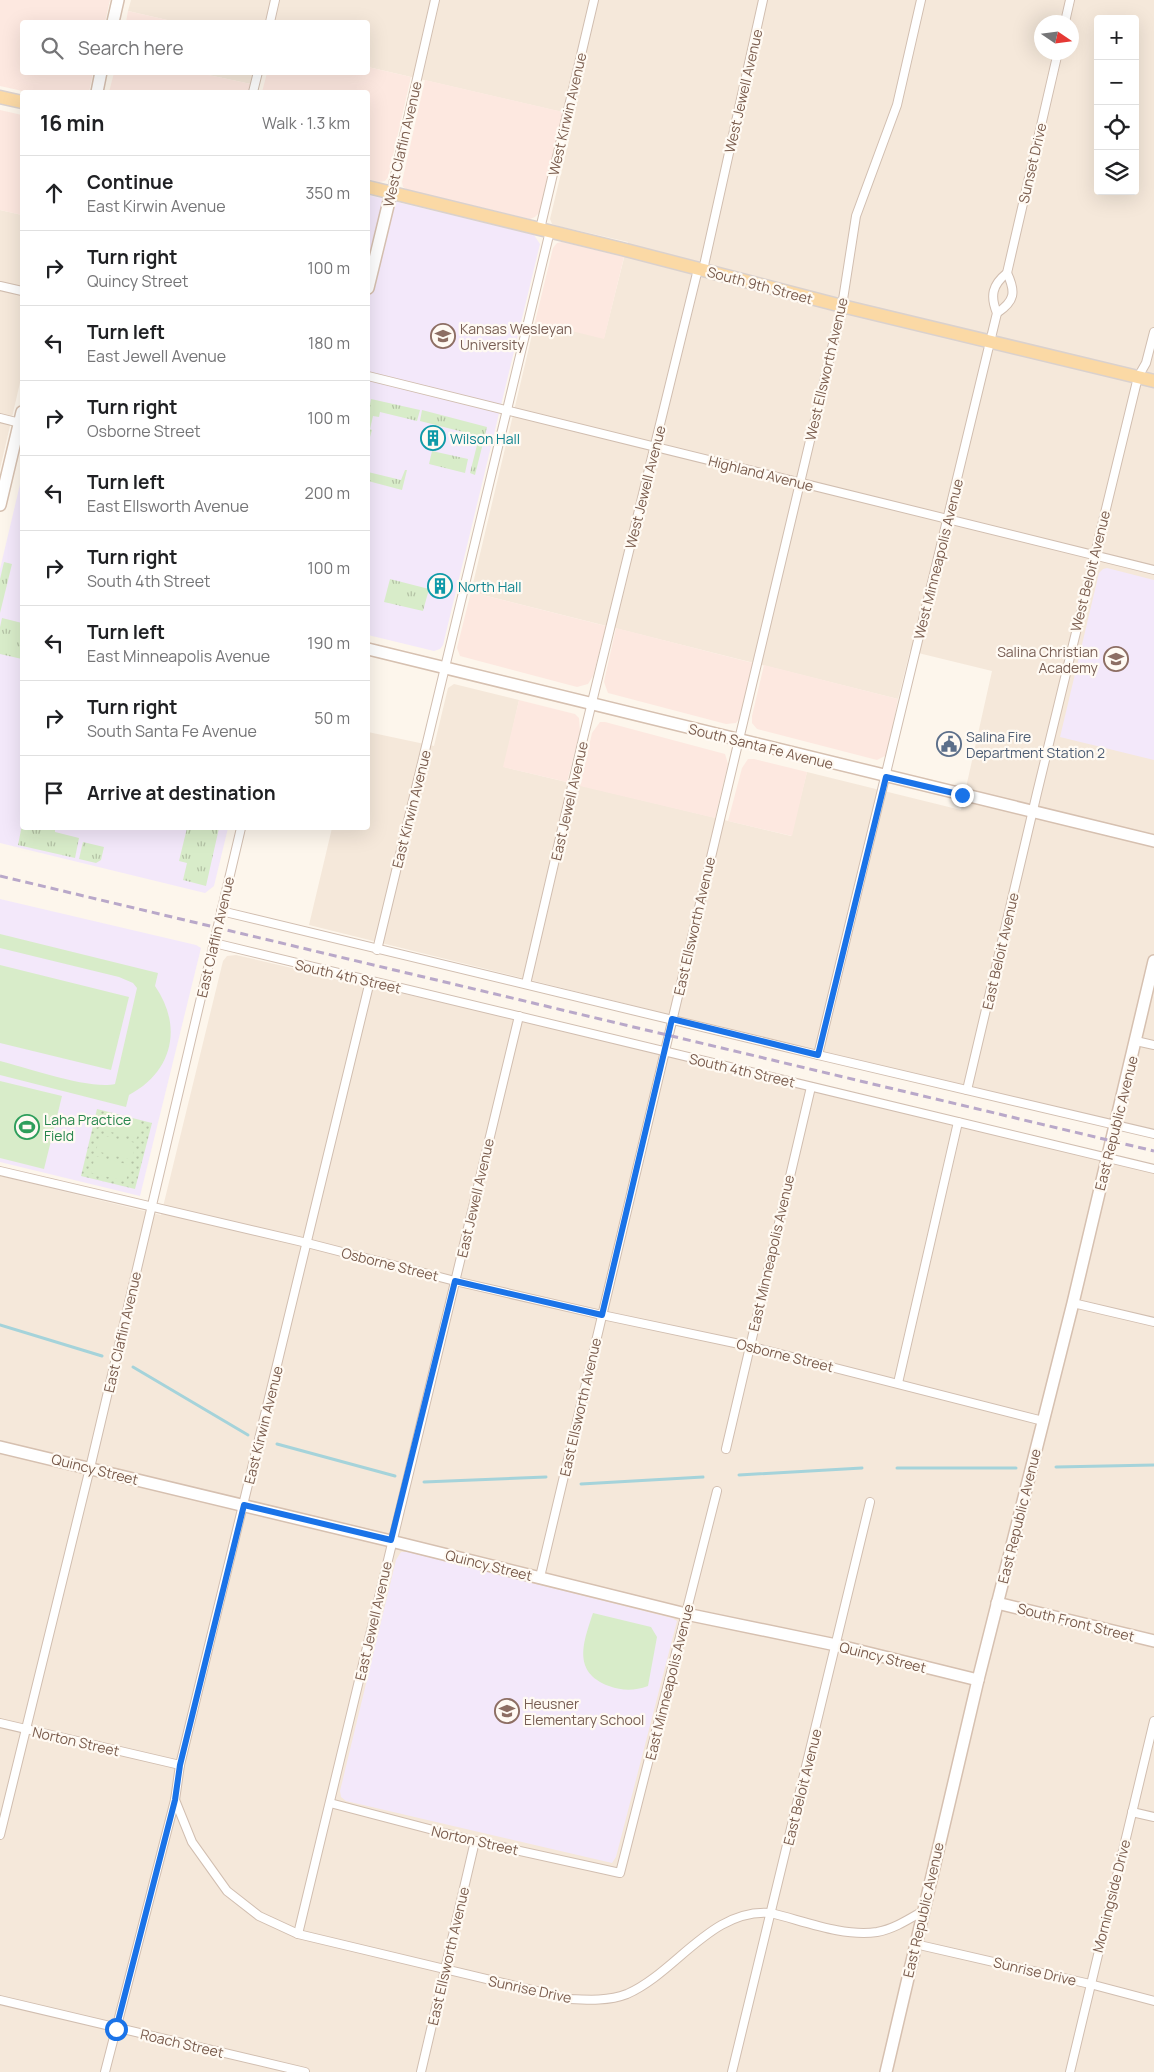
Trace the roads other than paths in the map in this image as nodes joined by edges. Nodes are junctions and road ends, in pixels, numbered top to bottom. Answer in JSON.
{"nodes":[{"id":1,"x":118,"y":0,"type":"edge"},
{"id":2,"x":275,"y":0,"type":"edge"},
{"id":3,"x":436,"y":0,"type":"edge"},
{"id":4,"x":594,"y":0,"type":"edge"},
{"id":5,"x":764,"y":0,"type":"edge"},
{"id":6,"x":921,"y":0,"type":"edge"},
{"id":7,"x":1070,"y":0,"type":"edge"},
{"id":8,"x":1067,"y":15,"type":"edge"},
{"id":9,"x":113,"y":20,"type":"edge"},
{"id":10,"x":270,"y":20,"type":"edge"},
{"id":11,"x":1056,"y":60,"type":"edge"},
{"id":12,"x":100,"y":75,"type":"edge"},
{"id":13,"x":257,"y":75,"type":"edge"},
{"id":14,"x":97,"y":90,"type":"edge"},
{"id":15,"x":254,"y":90,"type":"edge"},
{"id":16,"x":0,"y":97,"type":"edge"},
{"id":17,"x":20,"y":102,"type":"edge"},
{"id":18,"x":370,"y":188,"type":"edge"},
{"id":19,"x":390,"y":193,"type":"junction"},
{"id":20,"x":545,"y":230,"type":"junction"},
{"id":21,"x":700,"y":269,"type":"junction"},
{"id":22,"x":1007,"y":273,"type":"junction"},
{"id":23,"x":370,"y":279,"type":"edge"},
{"id":24,"x":0,"y":286,"type":"edge"},
{"id":25,"x":20,"y":291,"type":"edge"},
{"id":26,"x":842,"y":306,"type":"junction"},
{"id":27,"x":997,"y":314,"type":"junction"},
{"id":28,"x":1154,"y":332,"type":"edge"},
{"id":29,"x":991,"y":342,"type":"junction"},
{"id":30,"x":370,"y":377,"type":"edge"},
{"id":31,"x":1138,"y":377,"type":"junction"},
{"id":32,"x":1154,"y":380,"type":"edge"},
{"id":33,"x":506,"y":411,"type":"junction"},
{"id":34,"x":0,"y":418,"type":"edge"},
{"id":35,"x":20,"y":418,"type":"edge"},
{"id":36,"x":20,"y":422,"type":"edge"},
{"id":37,"x":655,"y":446,"type":"junction"},
{"id":38,"x":799,"y":482,"type":"junction"},
{"id":39,"x":0,"y":505,"type":"edge"},
{"id":40,"x":947,"y":519,"type":"junction"},
{"id":41,"x":1094,"y":556,"type":"junction"},
{"id":42,"x":1154,"y":570,"type":"edge"},
{"id":43,"x":370,"y":650,"type":"edge"},
{"id":44,"x":445,"y":668,"type":"junction"},
{"id":45,"x":591,"y":705,"type":"junction"},
{"id":46,"x":738,"y":741,"type":"junction"},
{"id":47,"x":886,"y":777,"type":"junction"},
{"id":48,"x":1032,"y":812,"type":"junction"},
{"id":49,"x":241,"y":830,"type":"edge"},
{"id":50,"x":1154,"y":842,"type":"edge"},
{"id":51,"x":221,"y":911,"type":"junction"},
{"id":52,"x":214,"y":943,"type":"junction"},
{"id":53,"x":377,"y":950,"type":"junction"},
{"id":54,"x":1154,"y":961,"type":"edge"},
{"id":55,"x":370,"y":981,"type":"junction"},
{"id":56,"x":526,"y":984,"type":"junction"},
{"id":57,"x":519,"y":1016,"type":"junction"},
{"id":58,"x":672,"y":1019,"type":"junction"},
{"id":59,"x":1136,"y":1041,"type":"junction"},
{"id":60,"x":1154,"y":1045,"type":"edge"},
{"id":61,"x":664,"y":1052,"type":"junction"},
{"id":62,"x":818,"y":1055,"type":"junction"},
{"id":63,"x":811,"y":1087,"type":"junction"},
{"id":64,"x":967,"y":1090,"type":"junction"},
{"id":65,"x":958,"y":1122,"type":"junction"},
{"id":66,"x":1116,"y":1124,"type":"junction"},
{"id":67,"x":1154,"y":1134,"type":"edge"},
{"id":68,"x":1108,"y":1158,"type":"junction"},
{"id":69,"x":1154,"y":1169,"type":"edge"},
{"id":70,"x":0,"y":1171,"type":"edge"},
{"id":71,"x":152,"y":1207,"type":"junction"},
{"id":72,"x":307,"y":1243,"type":"junction"},
{"id":73,"x":455,"y":1281,"type":"junction"},
{"id":74,"x":1073,"y":1303,"type":"junction"},
{"id":75,"x":602,"y":1315,"type":"junction"},
{"id":76,"x":1154,"y":1322,"type":"edge"},
{"id":77,"x":749,"y":1346,"type":"junction"},
{"id":78,"x":898,"y":1383,"type":"junction"},
{"id":79,"x":1043,"y":1421,"type":"junction"},
{"id":80,"x":0,"y":1447,"type":"edge"},
{"id":81,"x":726,"y":1449,"type":"dead end"},
{"id":82,"x":90,"y":1468,"type":"junction"},
{"id":83,"x":717,"y":1491,"type":"dead end"},
{"id":84,"x":870,"y":1502,"type":"dead end"},
{"id":85,"x":244,"y":1505,"type":"junction"},
{"id":86,"x":391,"y":1540,"type":"junction"},
{"id":87,"x":540,"y":1577,"type":"junction"},
{"id":88,"x":997,"y":1603,"type":"junction"},
{"id":89,"x":686,"y":1614,"type":"junction"},
{"id":90,"x":1154,"y":1641,"type":"edge"},
{"id":91,"x":836,"y":1645,"type":"junction"},
{"id":92,"x":978,"y":1680,"type":"junction"},
{"id":93,"x":1154,"y":1721,"type":"edge"},
{"id":94,"x":0,"y":1723,"type":"edge"},
{"id":95,"x":26,"y":1729,"type":"junction"},
{"id":96,"x":180,"y":1765,"type":"junction"},
{"id":97,"x":175,"y":1800,"type":"junction"},
{"id":98,"x":330,"y":1803,"type":"junction"},
{"id":99,"x":1132,"y":1812,"type":"junction"},
{"id":100,"x":1154,"y":1817,"type":"edge"},
{"id":101,"x":0,"y":1834,"type":"edge"},
{"id":102,"x":475,"y":1840,"type":"junction"},
{"id":103,"x":620,"y":1872,"type":"joint"},
{"id":104,"x":923,"y":1911,"type":"junction"},
{"id":105,"x":771,"y":1913,"type":"junction"},
{"id":106,"x":298,"y":1934,"type":"junction"},
{"id":107,"x":915,"y":1944,"type":"junction"},
{"id":108,"x":445,"y":1970,"type":"junction"},
{"id":109,"x":1090,"y":1984,"type":"junction"},
{"id":110,"x":0,"y":2000,"type":"edge"},
{"id":111,"x":1154,"y":2001,"type":"edge"},
{"id":112,"x":116,"y":2029,"type":"junction"},
{"id":113,"x":267,"y":2062,"type":"junction"},
{"id":114,"x":105,"y":2072,"type":"edge"},
{"id":115,"x":265,"y":2072,"type":"edge"},
{"id":116,"x":305,"y":2072,"type":"edge"},
{"id":117,"x":421,"y":2072,"type":"edge"},
{"id":118,"x":732,"y":2072,"type":"edge"},
{"id":119,"x":886,"y":2072,"type":"edge"},
{"id":120,"x":1070,"y":2072,"type":"edge"}],
"edges":[{"from":1,"to":9,"type":"street"},
{"from":2,"to":10,"type":"street"},
{"from":3,"to":19,"type":"street","name":"West Claflin Avenue"},
{"from":4,"to":20,"type":"street","name":"West Kirwin Avenue"},
{"from":5,"to":21,"type":"street","name":"West Jewell Avenue"},
{"from":6,"to":26,"type":"street","name":"West Ellsworth Avenue"},
{"from":7,"to":8,"type":"street"},
{"from":11,"to":22,"type":"street","name":"Sunset Drive"},
{"from":12,"to":14,"type":"street"},
{"from":13,"to":15,"type":"street"},
{"from":16,"to":17,"type":"main road"},
{"from":18,"to":19,"type":"main road","name":"South 9th Street"},
{"from":19,"to":20,"type":"main road","name":"South 9th Street"},
{"from":19,"to":23,"type":"street","name":"West Claflin Avenue"},
{"from":20,"to":21,"type":"main road","name":"South 9th Street"},
{"from":20,"to":33,"type":"street","name":"West Kirwin Avenue"},
{"from":21,"to":26,"type":"main road","name":"South 9th Street"},
{"from":21,"to":37,"type":"street","name":"West Jewell Avenue"},
{"from":22,"to":27,"type":"street","name":"Sunset Drive"},
{"from":22,"to":27,"type":"street","name":"Sunset Drive"},
{"from":24,"to":25,"type":"street"},
{"from":26,"to":29,"type":"main road","name":"South 9th Street"},
{"from":26,"to":38,"type":"street","name":"West Ellsworth Avenue"},
{"from":27,"to":29,"type":"street","name":"Sunset Drive"},
{"from":28,"to":31,"type":"street","name":"West Beloit Avenue"},
{"from":29,"to":31,"type":"main road","name":"South 9th Street"},
{"from":29,"to":40,"type":"street","name":"West Minneapolis Avenue"},
{"from":30,"to":33,"type":"street","name":"Highland Avenue"},
{"from":31,"to":32,"type":"main road","name":"South 9th Street"},
{"from":31,"to":41,"type":"street","name":"West Beloit Avenue"},
{"from":33,"to":37,"type":"street","name":"Highland Avenue"},
{"from":33,"to":44,"type":"street","name":"West Kirwin Avenue"},
{"from":34,"to":35,"type":"street"},
{"from":36,"to":39,"type":"street"},
{"from":37,"to":38,"type":"street","name":"Highland Avenue"},
{"from":37,"to":45,"type":"street","name":"West Jewell Avenue"},
{"from":38,"to":40,"type":"street","name":"Highland Avenue"},
{"from":38,"to":46,"type":"street","name":"West Ellsworth Avenue"},
{"from":40,"to":41,"type":"street","name":"Highland Avenue"},
{"from":40,"to":47,"type":"street","name":"West Minneapolis Avenue"},
{"from":41,"to":42,"type":"street","name":"Highland Avenue"},
{"from":41,"to":48,"type":"street","name":"West Beloit Avenue"},
{"from":43,"to":44,"type":"street","name":"South Santa Fe Avenue"},
{"from":44,"to":45,"type":"street","name":"South Santa Fe Avenue"},
{"from":44,"to":53,"type":"street","name":"East Kirwin Avenue"},
{"from":45,"to":46,"type":"street","name":"South Santa Fe Avenue"},
{"from":45,"to":56,"type":"street","name":"East Jewell Avenue"},
{"from":46,"to":47,"type":"street","name":"South Santa Fe Avenue"},
{"from":46,"to":58,"type":"street","name":"East Ellsworth Avenue"},
{"from":47,"to":48,"type":"street","name":"South Santa Fe Avenue"},
{"from":47,"to":62,"type":"street"},
{"from":48,"to":50,"type":"street","name":"South Santa Fe Avenue"},
{"from":48,"to":64,"type":"street","name":"East Beloit Avenue"},
{"from":49,"to":51,"type":"street","name":"East Claflin Avenue"},
{"from":51,"to":52,"type":"street","name":"East Claflin Avenue"},
{"from":51,"to":53,"type":"street"},
{"from":52,"to":55,"type":"street","name":"South 4th Street"},
{"from":52,"to":71,"type":"street","name":"East Claflin Avenue"},
{"from":53,"to":56,"type":"street"},
{"from":54,"to":59,"type":"street","name":"East Republic Avenue"},
{"from":55,"to":57,"type":"street","name":"South 4th Street"},
{"from":55,"to":72,"type":"street","name":"East Kirwin Avenue"},
{"from":56,"to":58,"type":"street"},
{"from":57,"to":61,"type":"street","name":"South 4th Street"},
{"from":57,"to":73,"type":"street","name":"East Jewell Avenue"},
{"from":58,"to":61,"type":"street","name":"East Ellsworth Avenue"},
{"from":58,"to":62,"type":"street"},
{"from":59,"to":60,"type":"street"},
{"from":59,"to":66,"type":"street","name":"East Republic Avenue"},
{"from":61,"to":63,"type":"street","name":"South 4th Street"},
{"from":61,"to":75,"type":"street","name":"East Ellsworth Avenue"},
{"from":62,"to":64,"type":"street"},
{"from":63,"to":65,"type":"street","name":"South 4th Street"},
{"from":63,"to":77,"type":"street","name":"East Minneapolis Avenue"},
{"from":64,"to":66,"type":"street"},
{"from":65,"to":68,"type":"street","name":"South 4th Street"},
{"from":65,"to":78,"type":"street"},
{"from":66,"to":67,"type":"street"},
{"from":66,"to":68,"type":"street","name":"East Republic Avenue"},
{"from":68,"to":69,"type":"street","name":"South 4th Street"},
{"from":68,"to":74,"type":"street","name":"East Republic Avenue"},
{"from":70,"to":71,"type":"street","name":"Osborne Street"},
{"from":71,"to":72,"type":"street","name":"Osborne Street"},
{"from":71,"to":82,"type":"street","name":"East Claflin Avenue"},
{"from":72,"to":73,"type":"street","name":"Osborne Street"},
{"from":72,"to":85,"type":"street","name":"East Kirwin Avenue"},
{"from":73,"to":75,"type":"street","name":"Osborne Street"},
{"from":73,"to":86,"type":"street","name":"East Jewell Avenue"},
{"from":74,"to":76,"type":"street"},
{"from":74,"to":79,"type":"street","name":"East Republic Avenue"},
{"from":75,"to":77,"type":"street","name":"Osborne Street"},
{"from":75,"to":87,"type":"street","name":"East Ellsworth Avenue"},
{"from":77,"to":78,"type":"street","name":"Osborne Street"},
{"from":77,"to":81,"type":"street","name":"East Minneapolis Avenue"},
{"from":78,"to":79,"type":"street","name":"Osborne Street"},
{"from":79,"to":88,"type":"street","name":"East Republic Avenue"},
{"from":80,"to":82,"type":"street","name":"Quincy Street"},
{"from":82,"to":85,"type":"street","name":"Quincy Street"},
{"from":82,"to":95,"type":"street","name":"East Claflin Avenue"},
{"from":83,"to":89,"type":"street","name":"East Minneapolis Avenue"},
{"from":84,"to":91,"type":"street","name":"East Beloit Avenue"},
{"from":85,"to":86,"type":"street","name":"Quincy Street"},
{"from":85,"to":96,"type":"street","name":"East Kirwin Avenue"},
{"from":86,"to":87,"type":"street","name":"Quincy Street"},
{"from":86,"to":98,"type":"street","name":"East Jewell Avenue"},
{"from":87,"to":89,"type":"street","name":"Quincy Street"},
{"from":88,"to":90,"type":"street","name":"South Front Street"},
{"from":88,"to":92,"type":"street","name":"East Republic Avenue"},
{"from":89,"to":91,"type":"street","name":"Quincy Street"},
{"from":89,"to":103,"type":"street","name":"East Minneapolis Avenue"},
{"from":91,"to":92,"type":"street","name":"Quincy Street"},
{"from":91,"to":105,"type":"street","name":"East Beloit Avenue"},
{"from":92,"to":104,"type":"street","name":"East Republic Avenue"},
{"from":93,"to":99,"type":"street","name":"Morningside Drive"},
{"from":94,"to":95,"type":"street","name":"Norton Street"},
{"from":95,"to":96,"type":"street","name":"Norton Street"},
{"from":95,"to":101,"type":"street","name":"East Claflin Avenue"},
{"from":96,"to":97,"type":"street","name":"East Kirwin Avenue"},
{"from":97,"to":106,"type":"street","name":"Sunrise Drive"},
{"from":97,"to":112,"type":"street","name":"East Kirwin Avenue"},
{"from":98,"to":102,"type":"street","name":"Norton Street"},
{"from":98,"to":106,"type":"street","name":"East Jewell Avenue"},
{"from":99,"to":100,"type":"street"},
{"from":99,"to":109,"type":"street","name":"Morningside Drive"},
{"from":102,"to":103,"type":"street","name":"Norton Street"},
{"from":102,"to":108,"type":"street","name":"East Ellsworth Avenue"},
{"from":104,"to":105,"type":"street","name":"Sunrise Drive"},
{"from":104,"to":107,"type":"street","name":"East Republic Avenue"},
{"from":105,"to":108,"type":"street","name":"Sunrise Drive"},
{"from":105,"to":118,"type":"street","name":"East Beloit Avenue"},
{"from":106,"to":108,"type":"street","name":"Sunrise Drive"},
{"from":107,"to":109,"type":"street","name":"Sunrise Drive"},
{"from":107,"to":119,"type":"street","name":"East Republic Avenue"},
{"from":108,"to":117,"type":"street","name":"East Ellsworth Avenue"},
{"from":109,"to":111,"type":"street","name":"Sunrise Drive"},
{"from":109,"to":120,"type":"street","name":"Morningside Drive"},
{"from":110,"to":112,"type":"street","name":"Roach Street"},
{"from":112,"to":113,"type":"street","name":"Roach Street"},
{"from":112,"to":114,"type":"street","name":"East Kirwin Avenue"},
{"from":113,"to":115,"type":"street"},
{"from":113,"to":116,"type":"street","name":"Roach Street"}]}
